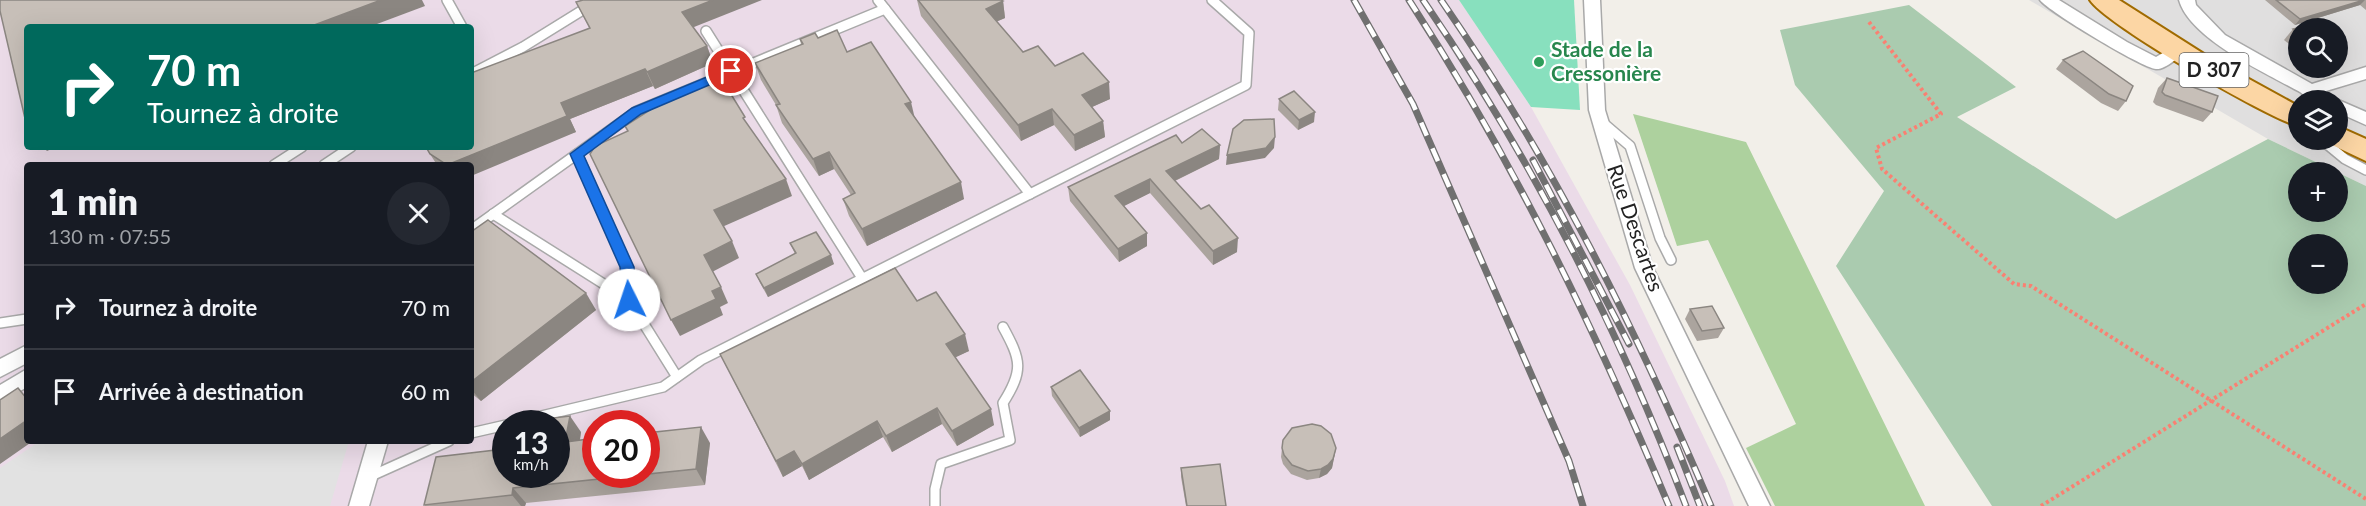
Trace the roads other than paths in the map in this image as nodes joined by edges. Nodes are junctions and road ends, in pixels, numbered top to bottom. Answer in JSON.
{"nodes":[{"id":1,"x":447,"y":0,"type":"edge"},
{"id":2,"x":599,"y":0,"type":"edge"},
{"id":3,"x":878,"y":0,"type":"edge"},
{"id":4,"x":1212,"y":0,"type":"edge"},
{"id":5,"x":1592,"y":0,"type":"edge"},
{"id":6,"x":2048,"y":0,"type":"edge"},
{"id":7,"x":2085,"y":0,"type":"edge"},
{"id":8,"x":2102,"y":0,"type":"edge"},
{"id":9,"x":2187,"y":0,"type":"edge"},
{"id":10,"x":885,"y":9,"type":"junction"},
{"id":11,"x":2132,"y":22,"type":"junction"},
{"id":12,"x":460,"y":24,"type":"edge"},
{"id":13,"x":706,"y":31,"type":"dead end"},
{"id":14,"x":2178,"y":49,"type":"junction"},
{"id":15,"x":731,"y":71,"type":"junction"},
{"id":16,"x":474,"y":72,"type":"edge"},
{"id":17,"x":2366,"y":73,"type":"edge"},
{"id":18,"x":2306,"y":90,"type":"edge"},
{"id":19,"x":2311,"y":90,"type":"edge"},
{"id":20,"x":2348,"y":110,"type":"edge"},
{"id":21,"x":2288,"y":112,"type":"edge"},
{"id":22,"x":2366,"y":119,"type":"edge"},
{"id":23,"x":1600,"y":121,"type":"junction"},
{"id":24,"x":2348,"y":141,"type":"edge"},
{"id":25,"x":297,"y":150,"type":"edge"},
{"id":26,"x":346,"y":150,"type":"edge"},
{"id":27,"x":2334,"y":150,"type":"edge"},
{"id":28,"x":2366,"y":150,"type":"edge"},
{"id":29,"x":577,"y":154,"type":"junction"},
{"id":30,"x":279,"y":162,"type":"edge"},
{"id":31,"x":328,"y":162,"type":"edge"},
{"id":32,"x":2366,"y":170,"type":"edge"},
{"id":33,"x":1030,"y":194,"type":"junction"},
{"id":34,"x":494,"y":214,"type":"junction"},
{"id":35,"x":474,"y":228,"type":"edge"},
{"id":36,"x":1671,"y":260,"type":"dead end"},
{"id":37,"x":862,"y":278,"type":"junction"},
{"id":38,"x":629,"y":300,"type":"junction"},
{"id":39,"x":24,"y":319,"type":"edge"},
{"id":40,"x":0,"y":323,"type":"edge"},
{"id":41,"x":1003,"y":327,"type":"dead end"},
{"id":42,"x":24,"y":355,"type":"edge"},
{"id":43,"x":0,"y":369,"type":"edge"},
{"id":44,"x":677,"y":377,"type":"junction"},
{"id":45,"x":24,"y":379,"type":"edge"},
{"id":46,"x":0,"y":395,"type":"edge"},
{"id":47,"x":567,"y":410,"type":"edge"},
{"id":48,"x":492,"y":428,"type":"edge"},
{"id":49,"x":474,"y":432,"type":"edge"},
{"id":50,"x":377,"y":444,"type":"edge"},
{"id":51,"x":442,"y":444,"type":"edge"},
{"id":52,"x":367,"y":478,"type":"junction"},
{"id":53,"x":359,"y":506,"type":"edge"},
{"id":54,"x":935,"y":506,"type":"edge"},
{"id":55,"x":1760,"y":506,"type":"edge"}],
"edges":[{"from":1,"to":12,"type":"lane"},
{"from":2,"to":16,"type":"lane"},
{"from":3,"to":10,"type":"lane"},
{"from":4,"to":33,"type":"lane"},
{"from":5,"to":23,"type":"street","name":"Rue Descartes"},
{"from":6,"to":14,"type":"street"},
{"from":7,"to":11,"type":"main road","number":"D 307"},
{"from":8,"to":11,"type":"main road","number":"D 307"},
{"from":9,"to":18,"type":"street"},
{"from":10,"to":15,"type":"lane"},
{"from":10,"to":33,"type":"lane"},
{"from":11,"to":14,"type":"main road","number":"D 307"},
{"from":13,"to":15,"type":"lane"},
{"from":14,"to":21,"type":"main road","number":"D 307"},
{"from":15,"to":29,"type":"lane"},
{"from":15,"to":37,"type":"lane"},
{"from":17,"to":19,"type":"street"},
{"from":20,"to":22,"type":"street"},
{"from":23,"to":36,"type":"lane"},
{"from":23,"to":55,"type":"street","name":"Rue Descartes"},
{"from":24,"to":28,"type":"main road"},
{"from":25,"to":30,"type":"lane"},
{"from":26,"to":31,"type":"lane"},
{"from":27,"to":32,"type":"lane"},
{"from":29,"to":34,"type":"lane"},
{"from":29,"to":38,"type":"lane"},
{"from":33,"to":37,"type":"lane"},
{"from":34,"to":35,"type":"lane"},
{"from":34,"to":38,"type":"lane"},
{"from":37,"to":44,"type":"lane"},
{"from":38,"to":44,"type":"lane"},
{"from":39,"to":40,"type":"lane"},
{"from":41,"to":54,"type":"lane"},
{"from":42,"to":43,"type":"street"},
{"from":44,"to":47,"type":"lane"},
{"from":45,"to":46,"type":"street"},
{"from":48,"to":49,"type":"lane"},
{"from":50,"to":52,"type":"street"},
{"from":51,"to":52,"type":"lane"},
{"from":52,"to":53,"type":"street"}]}
